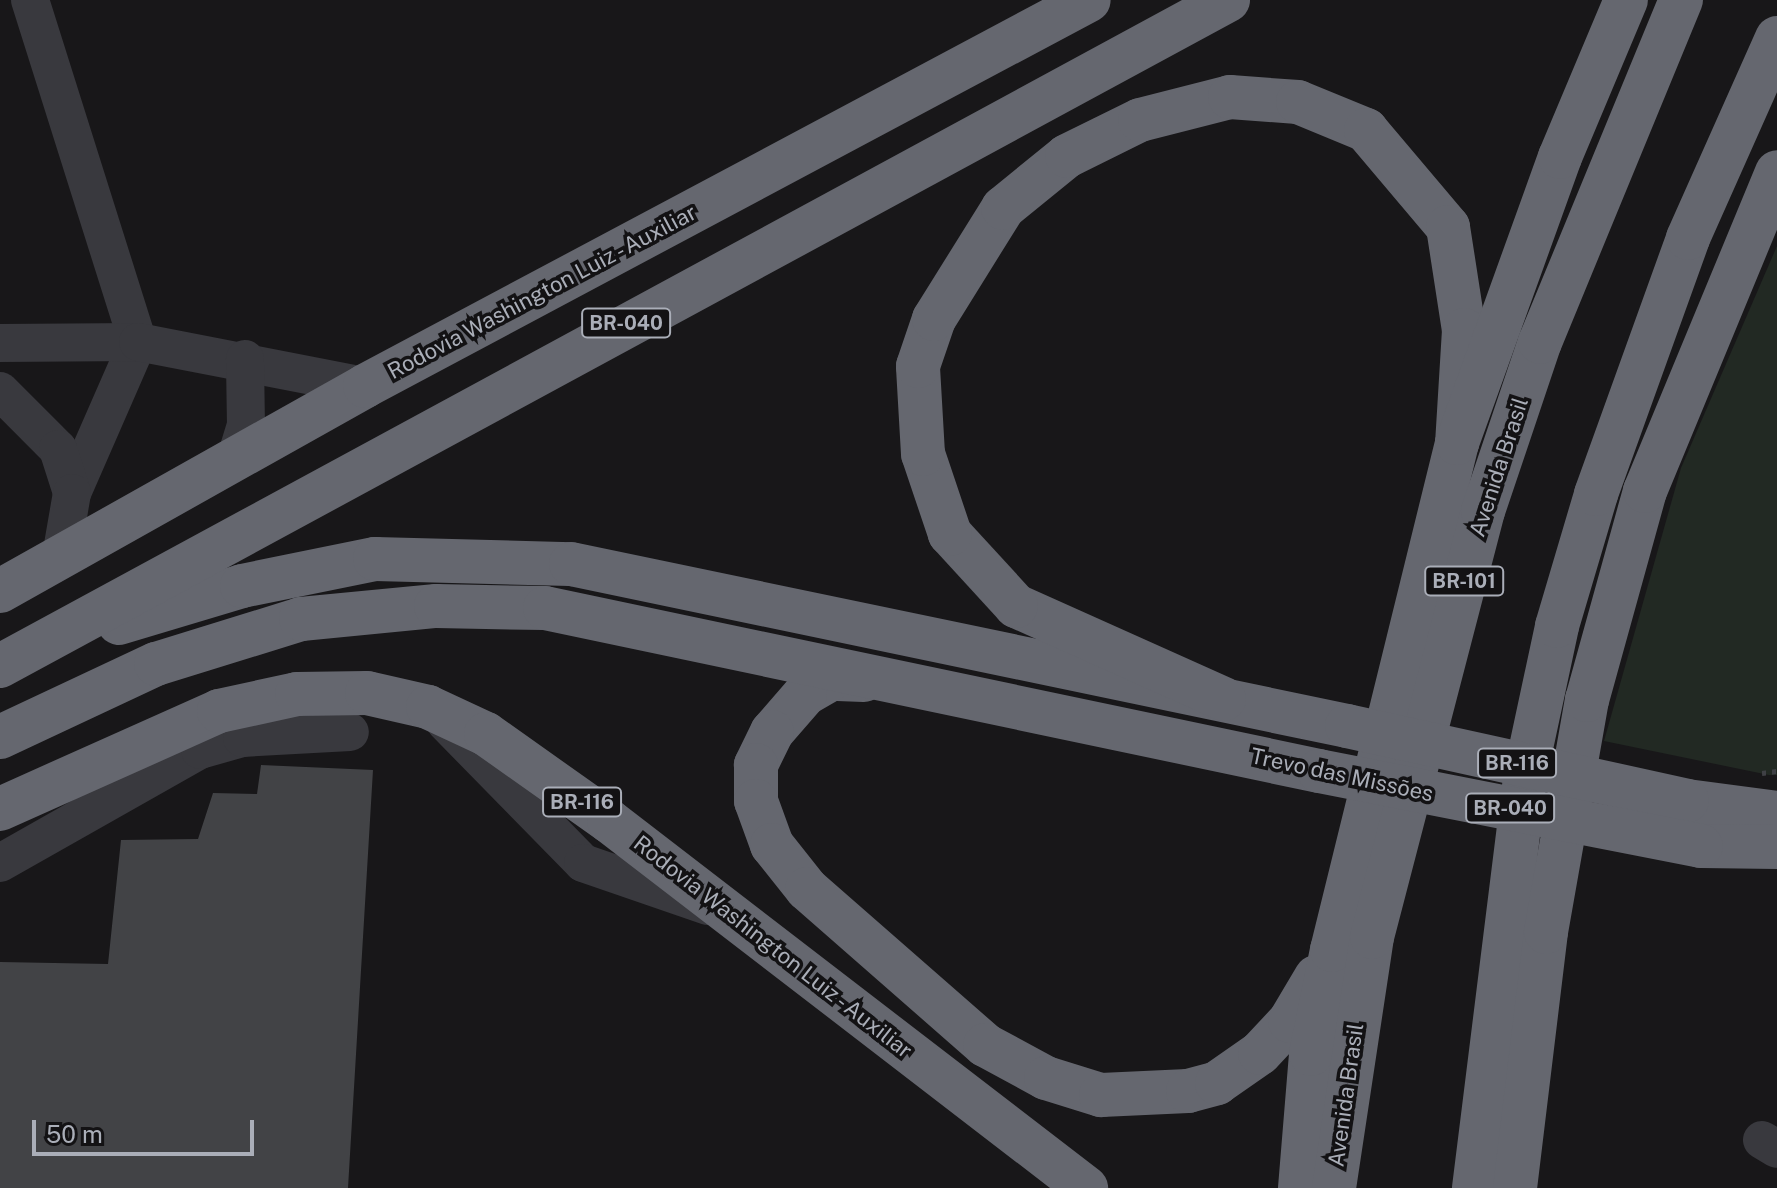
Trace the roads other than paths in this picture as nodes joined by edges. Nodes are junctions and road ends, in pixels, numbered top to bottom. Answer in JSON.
{"nodes":[{"id":1,"x":30,"y":0,"type":"edge"},
{"id":2,"x":1089,"y":0,"type":"edge"},
{"id":3,"x":1228,"y":0,"type":"edge"},
{"id":4,"x":1626,"y":0,"type":"edge"},
{"id":5,"x":1639,"y":0,"type":"edge"},
{"id":6,"x":1681,"y":0,"type":"edge"},
{"id":7,"x":1777,"y":38,"type":"edge"},
{"id":8,"x":1596,"y":67,"type":"junction"},
{"id":9,"x":1773,"y":184,"type":"edge"},
{"id":10,"x":2,"y":336,"type":"edge"},
{"id":11,"x":138,"y":342,"type":"junction"},
{"id":12,"x":245,"y":359,"type":"junction"},
{"id":13,"x":365,"y":386,"type":"junction"},
{"id":14,"x":0,"y":391,"type":"edge"},
{"id":15,"x":1457,"y":443,"type":"junction"},
{"id":16,"x":235,"y":461,"type":"junction"},
{"id":17,"x":72,"y":493,"type":"junction"},
{"id":18,"x":61,"y":557,"type":"junction"},
{"id":19,"x":0,"y":591,"type":"edge"},
{"id":20,"x":13,"y":659,"type":"edge"},
{"id":21,"x":911,"y":682,"type":"junction"},
{"id":22,"x":1224,"y":699,"type":"junction"},
{"id":23,"x":350,"y":732,"type":"dead end"},
{"id":24,"x":9,"y":734,"type":"edge"},
{"id":25,"x":0,"y":809,"type":"edge"},
{"id":26,"x":1777,"y":813,"type":"edge"},
{"id":27,"x":1777,"y":847,"type":"edge"},
{"id":28,"x":0,"y":863,"type":"edge"},
{"id":29,"x":1332,"y":950,"type":"junction"},
{"id":30,"x":1086,"y":1188,"type":"edge"},
{"id":31,"x":1300,"y":1188,"type":"edge"},
{"id":32,"x":1334,"y":1188,"type":"edge"},
{"id":33,"x":1474,"y":1188,"type":"edge"},
{"id":34,"x":1515,"y":1188,"type":"edge"}],
"edges":[{"from":1,"to":11,"type":"lane"},
{"from":2,"to":13,"type":"highway","name":"Rodovia Washington Luiz - Auxiliar"},
{"from":3,"to":20,"type":"highway","number":"BR-040"},
{"from":4,"to":8,"type":"highway","name":"Avenida Brasil"},
{"from":5,"to":8,"type":"highway"},
{"from":6,"to":32,"type":"highway","name":"Avenida Brasil","number":"BR-101"},
{"from":7,"to":33,"type":"highway"},
{"from":8,"to":15,"type":"highway","name":"Avenida Brasil"},
{"from":9,"to":34,"type":"highway"},
{"from":10,"to":11,"type":"lane"},
{"from":11,"to":12,"type":"lane"},
{"from":11,"to":17,"type":"lane"},
{"from":12,"to":13,"type":"lane"},
{"from":12,"to":16,"type":"lane"},
{"from":13,"to":16,"type":"highway","name":"Rodovia Washington Luiz - Auxiliar"},
{"from":14,"to":17,"type":"lane"},
{"from":15,"to":22,"type":"highway"},
{"from":15,"to":29,"type":"highway","name":"Avenida Brasil"},
{"from":16,"to":18,"type":"highway","name":"Rodovia Washington Luiz - Auxiliar"},
{"from":17,"to":18,"type":"lane"},
{"from":18,"to":19,"type":"highway","name":"Rodovia Washington Luiz - Auxiliar"},
{"from":20,"to":22,"type":"highway","number":"BR-116"},
{"from":21,"to":24,"type":"highway","number":"BR-040"},
{"from":21,"to":27,"type":"highway","name":"Trevo das Missões","number":"BR-040","bridge":true},
{"from":21,"to":29,"type":"highway"},
{"from":22,"to":26,"type":"highway","number":"BR-116","bridge":true},
{"from":23,"to":28,"type":"lane"},
{"from":25,"to":30,"type":"highway","name":"Rodovia Washington Luiz - Auxiliar","number":"BR-116"},
{"from":29,"to":31,"type":"highway","name":"Avenida Brasil"}]}
